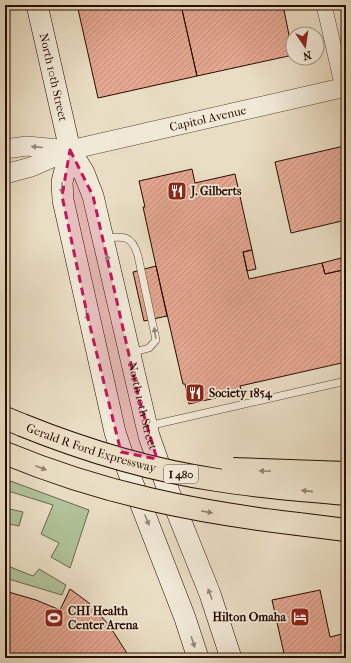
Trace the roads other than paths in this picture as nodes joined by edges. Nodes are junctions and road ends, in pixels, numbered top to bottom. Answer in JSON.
{"nodes":[{"id":1,"x":38,"y":5,"type":"edge"},
{"id":2,"x":324,"y":5,"type":"edge"},
{"id":3,"x":344,"y":88,"type":"edge"},
{"id":4,"x":5,"y":149,"type":"edge"},
{"id":5,"x":70,"y":150,"type":"junction"},
{"id":6,"x":5,"y":174,"type":"edge"},
{"id":7,"x":103,"y":239,"type":"junction"},
{"id":8,"x":129,"y":354,"type":"junction"},
{"id":9,"x":346,"y":381,"type":"edge"},
{"id":10,"x":13,"y":421,"type":"edge"},
{"id":11,"x":146,"y":426,"type":"junction"},
{"id":12,"x":5,"y":453,"type":"edge"},
{"id":13,"x":346,"y":473,"type":"edge"},
{"id":14,"x":346,"y":494,"type":"edge"},
{"id":15,"x":346,"y":529,"type":"edge"},
{"id":16,"x":198,"y":658,"type":"edge"},
{"id":17,"x":231,"y":658,"type":"edge"}],
"edges":[{"from":1,"to":5,"type":"main road","name":"North 10th Street"},
{"from":2,"to":3,"type":"street"},
{"from":3,"to":5,"type":"street","name":"Capitol Avenue"},
{"from":5,"to":4,"type":"street","name":"Capitol Avenue","one_way":true},
{"from":5,"to":6,"type":"street","name":"Capitol Avenue"},
{"from":5,"to":7,"type":"main road","name":"North 10th Street"},
{"from":5,"to":16,"type":"main road","name":"North 10th Street","one_way":true},
{"from":8,"to":7,"type":"main road","name":"North 10th Street","one_way":true},
{"from":8,"to":7,"type":"lane","one_way":true},
{"from":8,"to":11,"type":"main road","name":"North 10th Street"},
{"from":9,"to":11,"type":"lane"},
{"from":13,"to":10,"type":"highway","one_way":true,"bridge":true},
{"from":14,"to":10,"type":"highway","name":"Gerald R Ford Expressway","number":"I 480","one_way":true,"bridge":true},
{"from":17,"to":11,"type":"main road","name":"North 10th Street","one_way":true},
{"from":12,"to":15,"type":"highway","one_way":true,"bridge":true}]}
